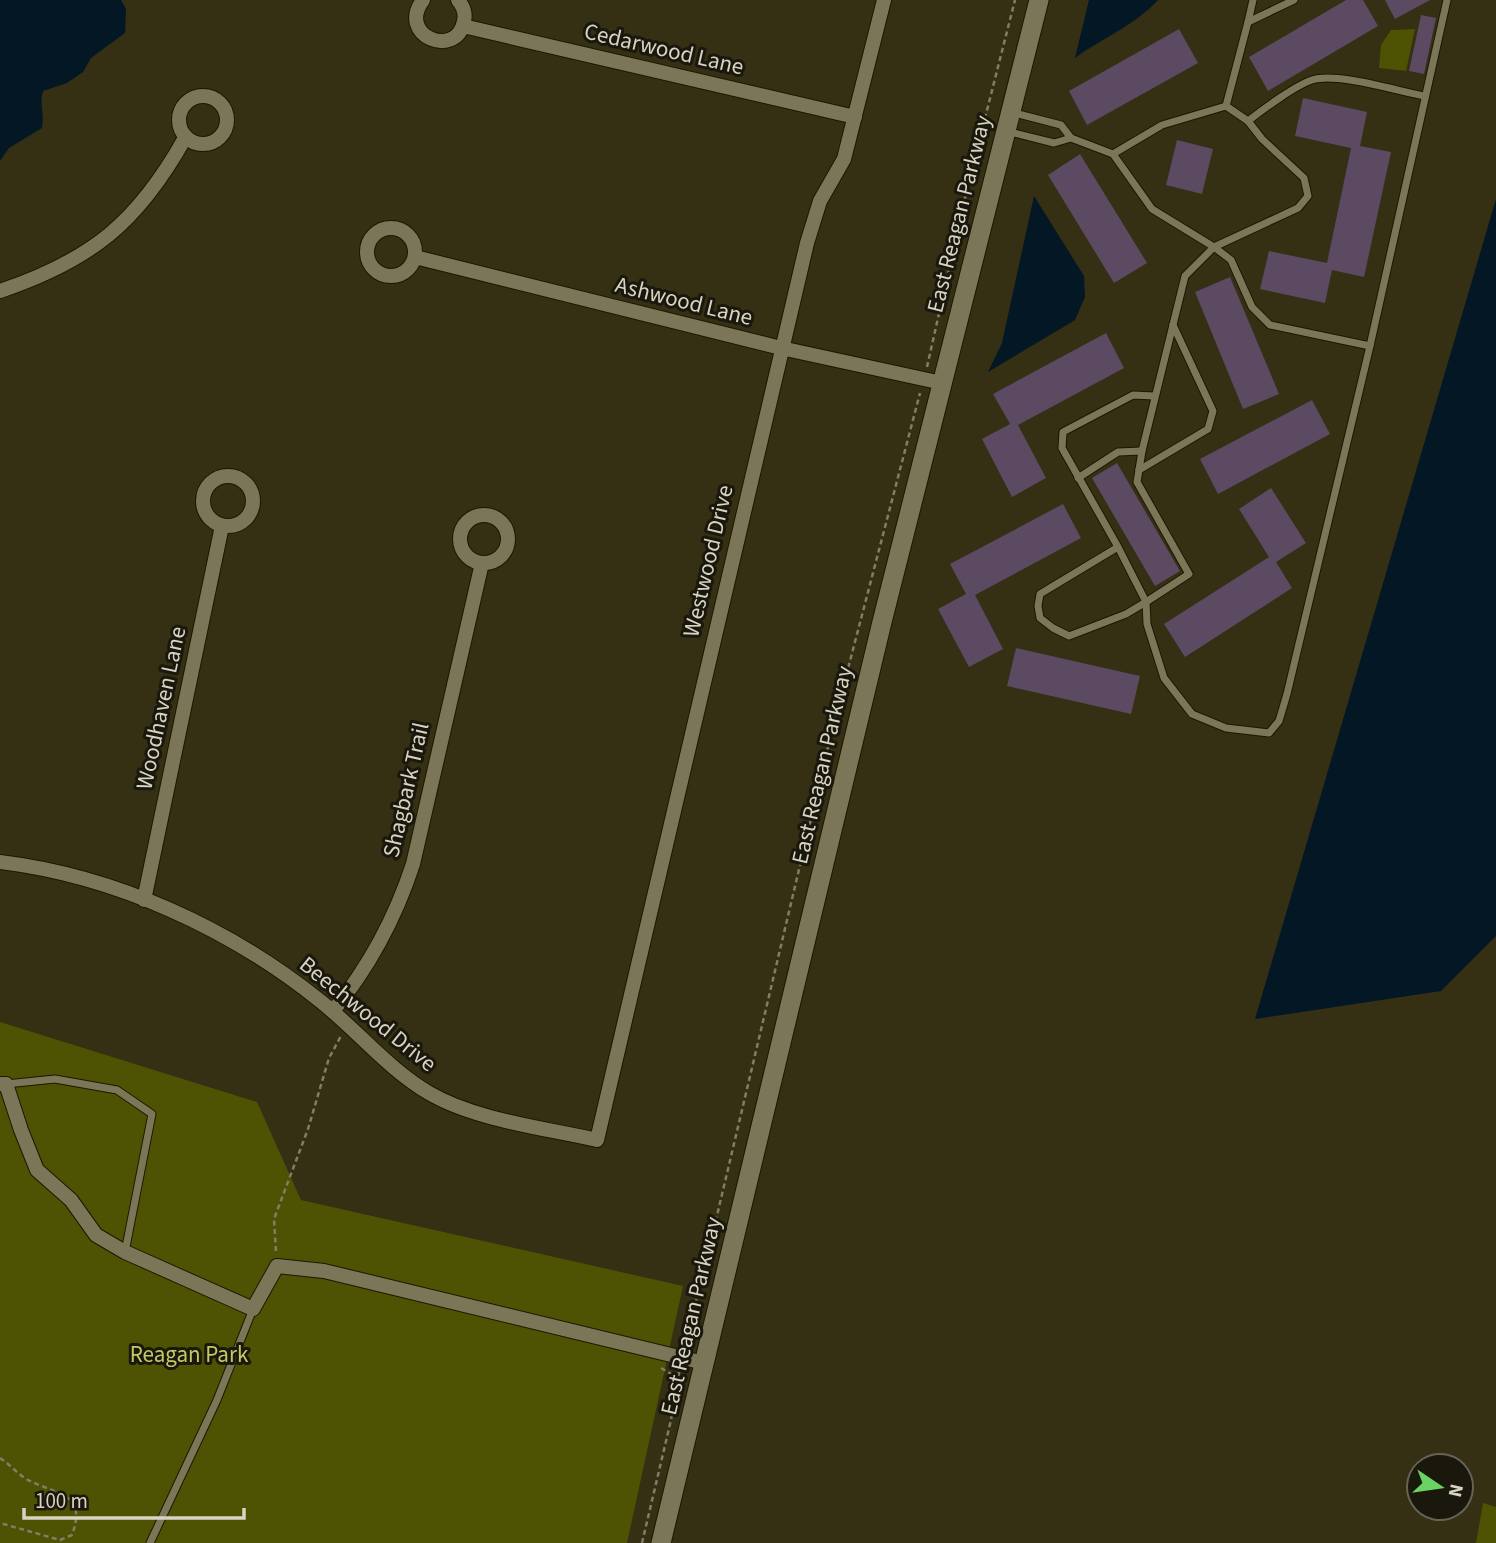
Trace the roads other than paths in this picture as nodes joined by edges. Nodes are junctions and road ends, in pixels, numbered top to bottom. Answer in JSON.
{"nodes":[{"id":1,"x":423,"y":0,"type":"edge"},
{"id":2,"x":458,"y":0,"type":"edge"},
{"id":3,"x":884,"y":0,"type":"edge"},
{"id":4,"x":1040,"y":0,"type":"edge"},
{"id":5,"x":1254,"y":0,"type":"edge"},
{"id":6,"x":1294,"y":0,"type":"edge"},
{"id":7,"x":1447,"y":0,"type":"edge"},
{"id":8,"x":1248,"y":22,"type":"junction"},
{"id":9,"x":463,"y":26,"type":"junction"},
{"id":10,"x":1424,"y":96,"type":"junction"},
{"id":11,"x":1226,"y":106,"type":"junction"},
{"id":12,"x":1010,"y":112,"type":"junction"},
{"id":13,"x":855,"y":117,"type":"junction"},
{"id":14,"x":1248,"y":121,"type":"junction"},
{"id":15,"x":1005,"y":131,"type":"junction"},
{"id":16,"x":186,"y":138,"type":"dead end"},
{"id":17,"x":1071,"y":138,"type":"junction"},
{"id":18,"x":1113,"y":154,"type":"junction"},
{"id":19,"x":1214,"y":247,"type":"junction"},
{"id":20,"x":415,"y":257,"type":"dead end"},
{"id":21,"x":0,"y":291,"type":"edge"},
{"id":22,"x":1173,"y":326,"type":"junction"},
{"id":23,"x":1370,"y":346,"type":"junction"},
{"id":24,"x":781,"y":348,"type":"junction"},
{"id":25,"x":933,"y":381,"type":"junction"},
{"id":26,"x":1154,"y":396,"type":"junction"},
{"id":27,"x":1142,"y":451,"type":"junction"},
{"id":28,"x":1139,"y":470,"type":"junction"},
{"id":29,"x":1078,"y":478,"type":"junction"},
{"id":30,"x":222,"y":526,"type":"dead end"},
{"id":31,"x":1118,"y":547,"type":"junction"},
{"id":32,"x":482,"y":564,"type":"dead end"},
{"id":33,"x":1146,"y":602,"type":"junction"},
{"id":34,"x":0,"y":862,"type":"edge"},
{"id":35,"x":144,"y":900,"type":"junction"},
{"id":36,"x":333,"y":1011,"type":"junction"},
{"id":37,"x":3,"y":1084,"type":"edge"},
{"id":38,"x":597,"y":1140,"type":"joint"},
{"id":39,"x":125,"y":1252,"type":"junction"},
{"id":40,"x":253,"y":1309,"type":"junction"},
{"id":41,"x":705,"y":1363,"type":"junction"},
{"id":42,"x":150,"y":1543,"type":"edge"},
{"id":43,"x":662,"y":1543,"type":"edge"}],
"edges":[{"from":1,"to":9,"type":"street"},
{"from":2,"to":9,"type":"street"},
{"from":3,"to":13,"type":"street","name":"Westwood Drive"},
{"from":4,"to":12,"type":"street","name":"East Reagan Parkway"},
{"from":5,"to":8,"type":"lane"},
{"from":6,"to":8,"type":"lane"},
{"from":7,"to":10,"type":"lane"},
{"from":8,"to":11,"type":"lane"},
{"from":9,"to":13,"type":"street","name":"Cedarwood Lane"},
{"from":10,"to":14,"type":"lane"},
{"from":10,"to":23,"type":"lane"},
{"from":11,"to":14,"type":"lane"},
{"from":11,"to":18,"type":"lane"},
{"from":12,"to":15,"type":"street","name":"East Reagan Parkway"},
{"from":12,"to":17,"type":"lane"},
{"from":13,"to":24,"type":"street","name":"Westwood Drive"},
{"from":14,"to":19,"type":"lane"},
{"from":15,"to":17,"type":"lane"},
{"from":15,"to":25,"type":"street","name":"East Reagan Parkway"},
{"from":16,"to":21,"type":"street"},
{"from":17,"to":18,"type":"lane"},
{"from":18,"to":19,"type":"lane"},
{"from":19,"to":22,"type":"lane"},
{"from":19,"to":23,"type":"lane"},
{"from":20,"to":24,"type":"street","name":"Ashwood Lane"},
{"from":22,"to":26,"type":"lane"},
{"from":22,"to":28,"type":"lane"},
{"from":23,"to":33,"type":"lane"},
{"from":24,"to":25,"type":"street","name":"Ashwood Lane"},
{"from":24,"to":38,"type":"street","name":"Westwood Drive"},
{"from":25,"to":41,"type":"street","name":"East Reagan Parkway"},
{"from":26,"to":27,"type":"lane"},
{"from":26,"to":29,"type":"lane"},
{"from":27,"to":28,"type":"lane"},
{"from":27,"to":29,"type":"lane"},
{"from":28,"to":33,"type":"lane"},
{"from":29,"to":31,"type":"lane"},
{"from":30,"to":35,"type":"street","name":"Woodhaven Lane"},
{"from":31,"to":33,"type":"lane"},
{"from":31,"to":33,"type":"lane"},
{"from":32,"to":36,"type":"street","name":"Shagbark Trail"},
{"from":34,"to":35,"type":"street","name":"Beechwood Drive"},
{"from":35,"to":36,"type":"street","name":"Beechwood Drive"},
{"from":36,"to":38,"type":"street","name":"Beechwood Drive"},
{"from":37,"to":39,"type":"street"},
{"from":37,"to":39,"type":"lane"},
{"from":39,"to":40,"type":"street"},
{"from":40,"to":41,"type":"street"},
{"from":40,"to":42,"type":"lane"},
{"from":41,"to":43,"type":"street","name":"East Reagan Parkway"}]}
